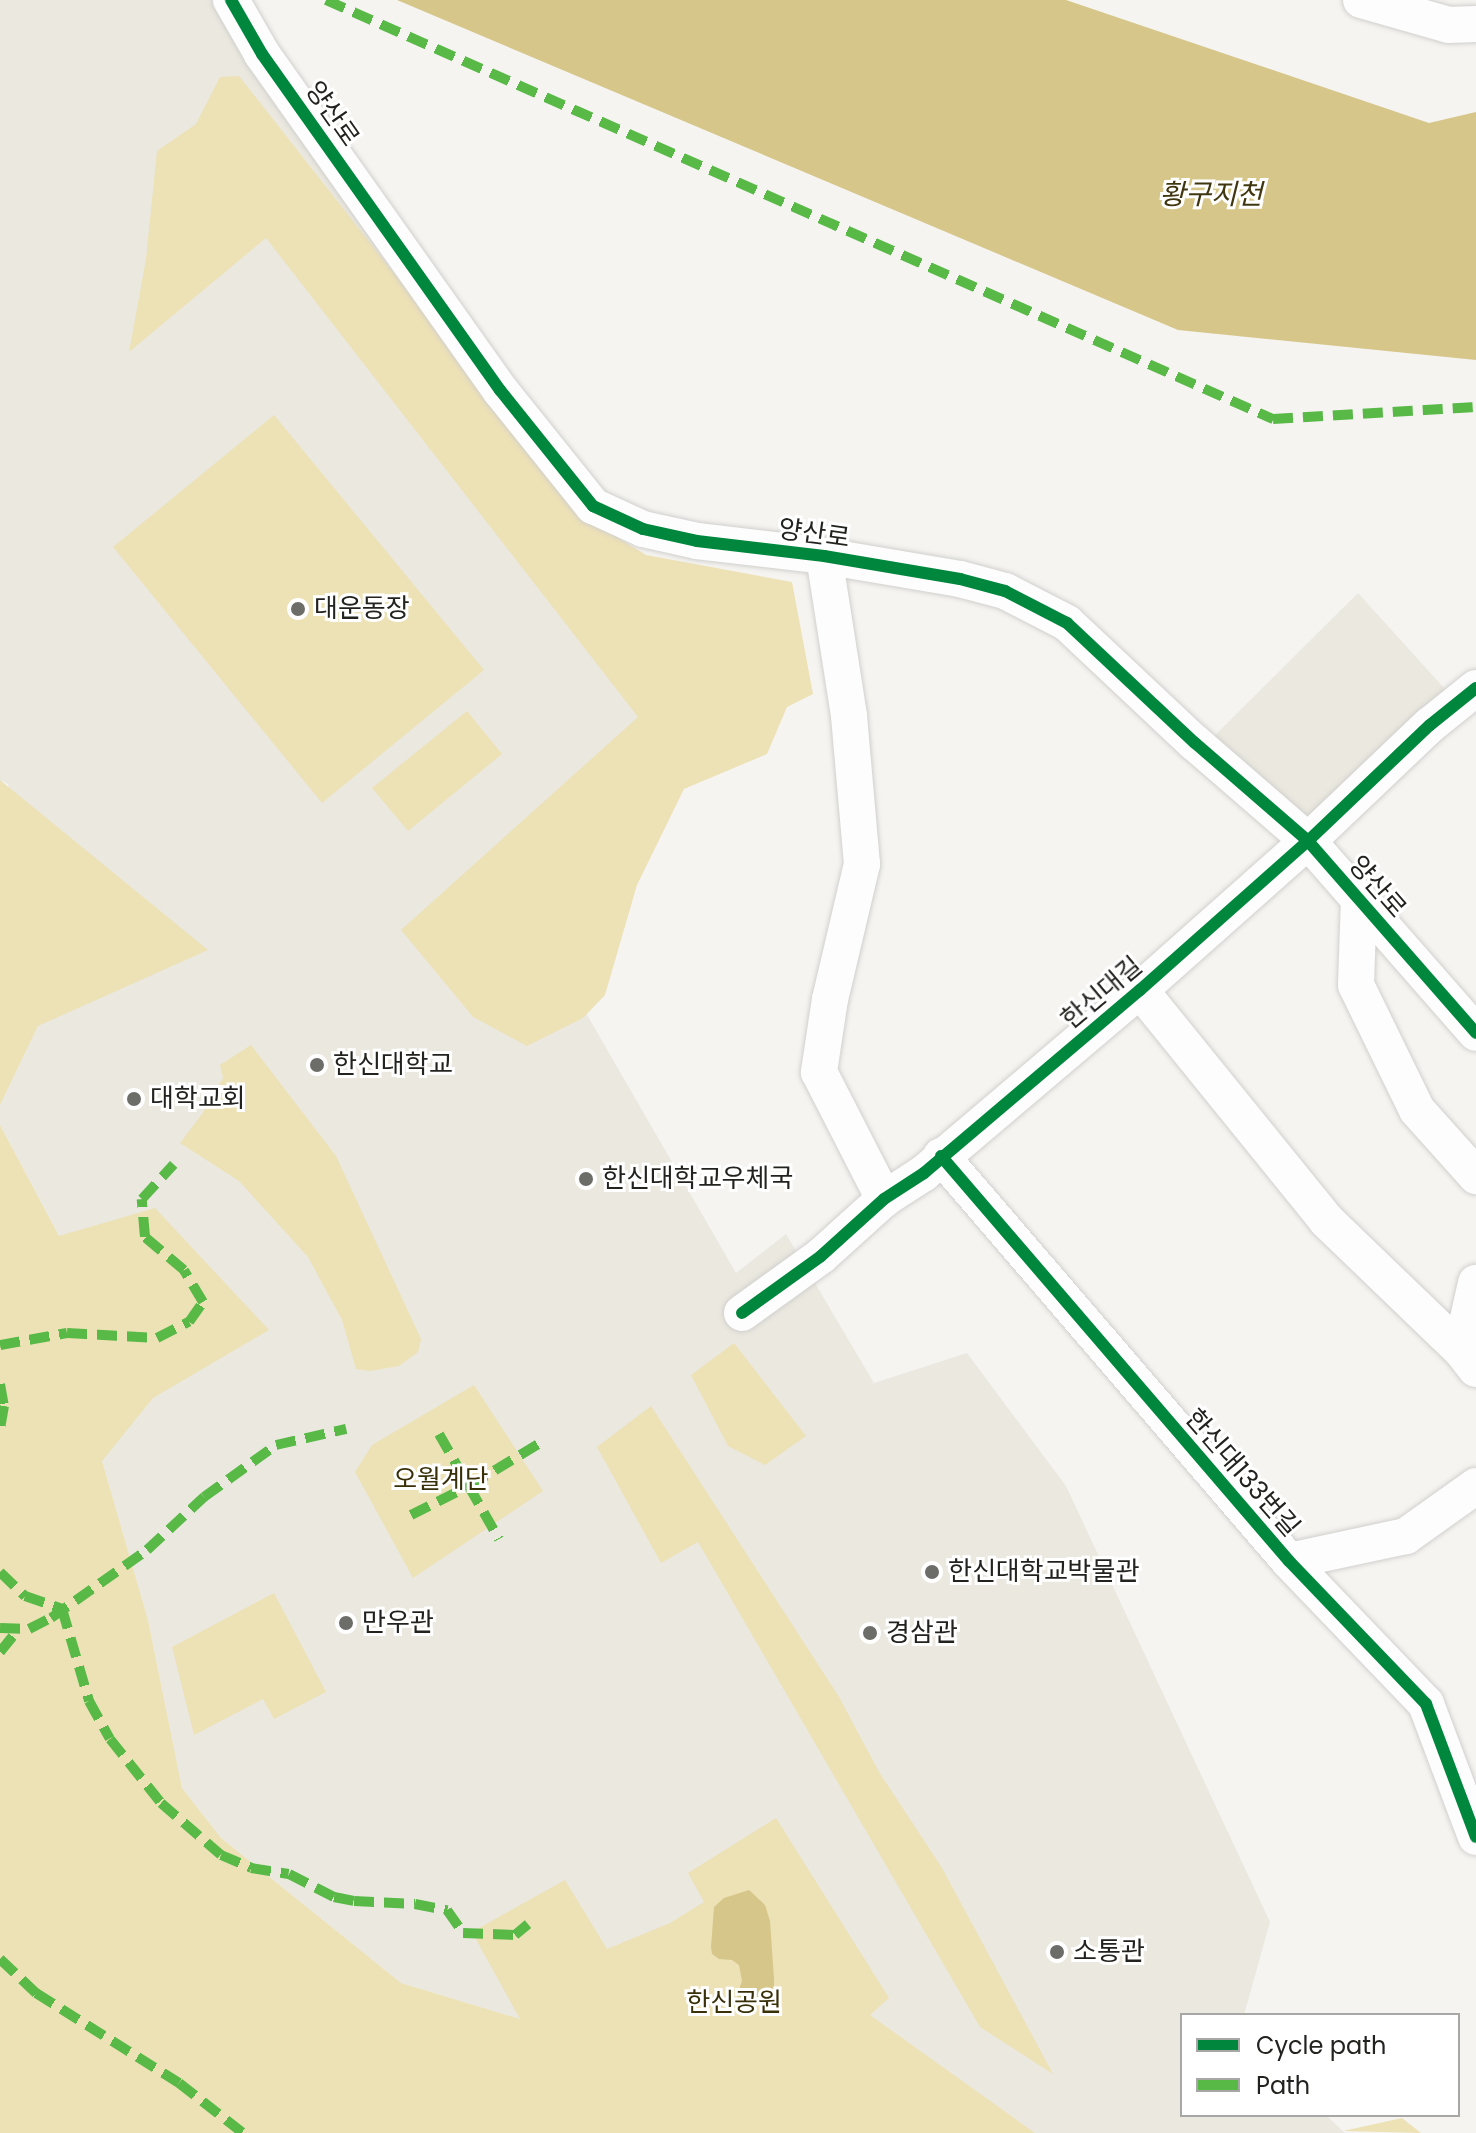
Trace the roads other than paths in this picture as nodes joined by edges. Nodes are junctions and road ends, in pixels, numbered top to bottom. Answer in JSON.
{"nodes":[{"id":1,"x":231,"y":0,"type":"edge"},
{"id":2,"x":1361,"y":0,"type":"edge"},
{"id":3,"x":1476,"y":24,"type":"edge"},
{"id":4,"x":824,"y":556,"type":"junction"},
{"id":5,"x":1476,"y":688,"type":"edge"},
{"id":6,"x":1308,"y":841,"type":"junction"},
{"id":7,"x":1359,"y":899,"type":"junction"},
{"id":8,"x":1140,"y":990,"type":"junction"},
{"id":9,"x":1476,"y":1033,"type":"edge"},
{"id":10,"x":941,"y":1156,"type":"junction"},
{"id":11,"x":1476,"y":1176,"type":"edge"},
{"id":12,"x":884,"y":1199,"type":"junction"},
{"id":13,"x":1476,"y":1283,"type":"edge"},
{"id":14,"x":742,"y":1313,"type":"dead end"},
{"id":15,"x":1468,"y":1359,"type":"edge"},
{"id":16,"x":1476,"y":1486,"type":"edge"},
{"id":17,"x":1289,"y":1561,"type":"junction"},
{"id":18,"x":1476,"y":1837,"type":"edge"}],
"edges":[{"from":1,"to":4,"type":"street","name":"양산로"},
{"from":2,"to":3,"type":"street"},
{"from":4,"to":6,"type":"street","name":"양산로"},
{"from":4,"to":12,"type":"street"},
{"from":5,"to":6,"type":"street","name":"한신대길"},
{"from":6,"to":7,"type":"street","name":"양산로"},
{"from":6,"to":8,"type":"street","name":"한신대길"},
{"from":7,"to":9,"type":"street","name":"양산로"},
{"from":7,"to":11,"type":"street"},
{"from":8,"to":10,"type":"street","name":"한신대길"},
{"from":8,"to":15,"type":"street","name":"한신대길"},
{"from":10,"to":12,"type":"street","name":"한신대길"},
{"from":10,"to":17,"type":"street","name":"한신대133번길"},
{"from":12,"to":14,"type":"street","name":"한신대길"},
{"from":13,"to":15,"type":"street"},
{"from":16,"to":17,"type":"street"},
{"from":17,"to":18,"type":"street","name":"한신대133번길"}]}
